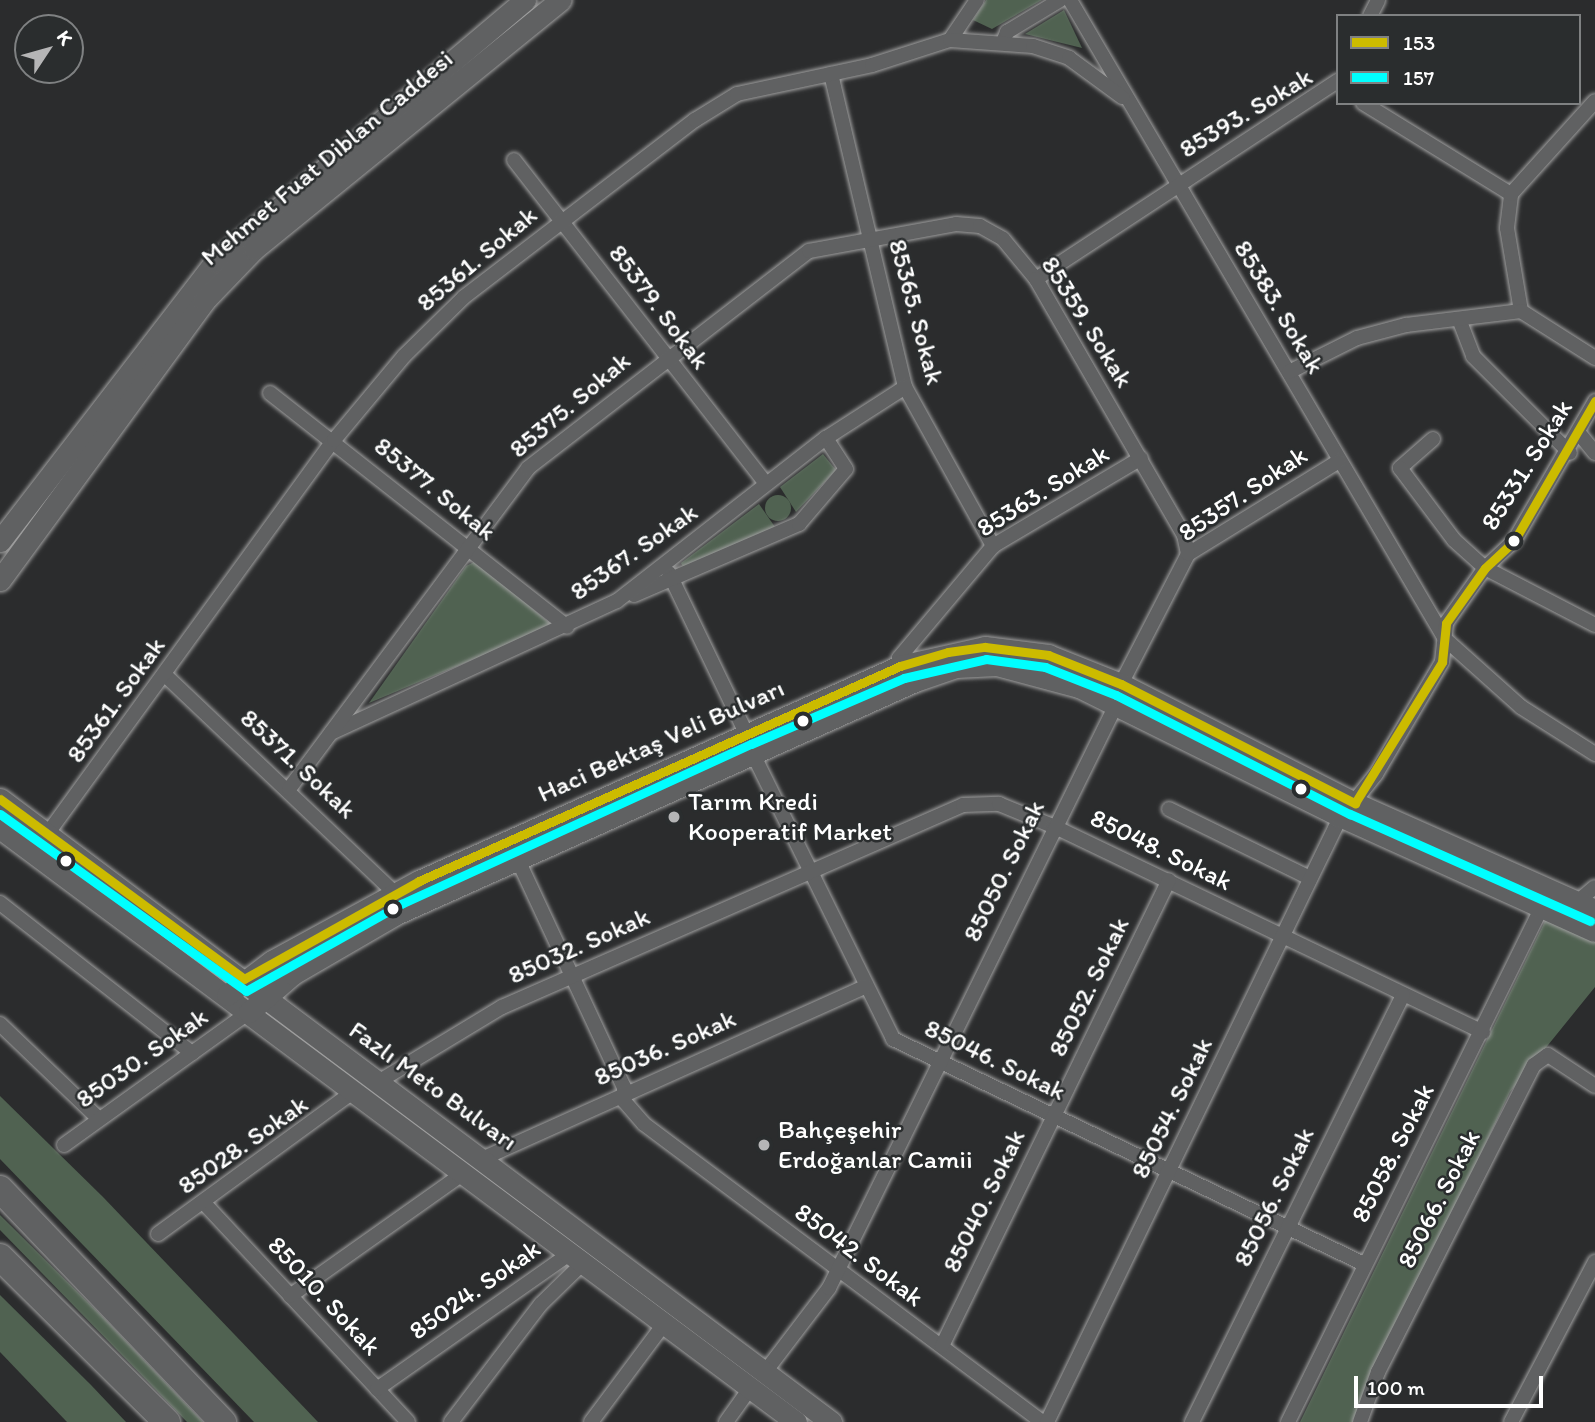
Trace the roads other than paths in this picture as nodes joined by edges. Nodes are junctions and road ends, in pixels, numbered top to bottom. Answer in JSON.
{"nodes":[{"id":1,"x":525,"y":0,"type":"edge"},
{"id":2,"x":560,"y":0,"type":"edge"},
{"id":3,"x":977,"y":0,"type":"edge"},
{"id":4,"x":1060,"y":0,"type":"edge"},
{"id":5,"x":1070,"y":0,"type":"edge"},
{"id":6,"x":950,"y":40,"type":"junction"},
{"id":7,"x":1003,"y":42,"type":"junction"},
{"id":8,"x":831,"y":74,"type":"junction"},
{"id":9,"x":1336,"y":86,"type":"edge"},
{"id":10,"x":1122,"y":97,"type":"junction"},
{"id":11,"x":1595,"y":101,"type":"edge"},
{"id":12,"x":1366,"y":105,"type":"edge"},
{"id":13,"x":514,"y":160,"type":"dead end"},
{"id":14,"x":1177,"y":184,"type":"junction"},
{"id":15,"x":1511,"y":194,"type":"junction"},
{"id":16,"x":562,"y":221,"type":"junction"},
{"id":17,"x":872,"y":241,"type":"junction"},
{"id":18,"x":1036,"y":279,"type":"junction"},
{"id":19,"x":1521,"y":311,"type":"junction"},
{"id":20,"x":1459,"y":319,"type":"junction"},
{"id":21,"x":666,"y":358,"type":"junction"},
{"id":22,"x":1595,"y":358,"type":"edge"},
{"id":23,"x":1289,"y":372,"type":"junction"},
{"id":24,"x":905,"y":387,"type":"junction"},
{"id":25,"x":270,"y":393,"type":"dead end"},
{"id":26,"x":1595,"y":401,"type":"edge"},
{"id":27,"x":1578,"y":432,"type":"junction"},
{"id":28,"x":826,"y":438,"type":"junction"},
{"id":29,"x":1433,"y":439,"type":"dead end"},
{"id":30,"x":334,"y":440,"type":"junction"},
{"id":31,"x":1570,"y":453,"type":"junction"},
{"id":32,"x":1595,"y":453,"type":"edge"},
{"id":33,"x":1141,"y":458,"type":"junction"},
{"id":34,"x":1339,"y":461,"type":"junction"},
{"id":35,"x":766,"y":484,"type":"junction"},
{"id":36,"x":0,"y":541,"type":"edge"},
{"id":37,"x":993,"y":546,"type":"junction"},
{"id":38,"x":468,"y":547,"type":"junction"},
{"id":39,"x":1188,"y":554,"type":"junction"},
{"id":40,"x":666,"y":565,"type":"junction"},
{"id":41,"x":1485,"y":568,"type":"junction"},
{"id":42,"x":0,"y":580,"type":"edge"},
{"id":43,"x":674,"y":581,"type":"junction"},
{"id":44,"x":617,"y":601,"type":"junction"},
{"id":45,"x":1595,"y":625,"type":"edge"},
{"id":46,"x":567,"y":627,"type":"junction"},
{"id":47,"x":1445,"y":639,"type":"junction"},
{"id":48,"x":900,"y":666,"type":"junction"},
{"id":49,"x":165,"y":675,"type":"junction"},
{"id":50,"x":1118,"y":694,"type":"junction"},
{"id":51,"x":329,"y":733,"type":"junction"},
{"id":52,"x":749,"y":742,"type":"junction"},
{"id":53,"x":1594,"y":751,"type":"edge"},
{"id":54,"x":289,"y":789,"type":"junction"},
{"id":55,"x":0,"y":799,"type":"edge"},
{"id":56,"x":1169,"y":809,"type":"dead end"},
{"id":57,"x":1349,"y":810,"type":"junction"},
{"id":58,"x":1053,"y":826,"type":"junction"},
{"id":59,"x":0,"y":828,"type":"edge"},
{"id":60,"x":48,"y":833,"type":"junction"},
{"id":61,"x":517,"y":858,"type":"junction"},
{"id":62,"x":809,"y":872,"type":"junction"},
{"id":63,"x":1310,"y":878,"type":"junction"},
{"id":64,"x":1170,"y":880,"type":"junction"},
{"id":65,"x":1595,"y":887,"type":"edge"},
{"id":66,"x":395,"y":893,"type":"junction"},
{"id":67,"x":0,"y":903,"type":"edge"},
{"id":68,"x":1542,"y":906,"type":"junction"},
{"id":69,"x":1586,"y":906,"type":"edge"},
{"id":70,"x":1595,"y":931,"type":"edge"},
{"id":71,"x":1283,"y":936,"type":"junction"},
{"id":72,"x":573,"y":976,"type":"junction"},
{"id":73,"x":244,"y":979,"type":"junction"},
{"id":74,"x":866,"y":986,"type":"junction"},
{"id":75,"x":227,"y":995,"type":"junction"},
{"id":76,"x":1403,"y":995,"type":"junction"},
{"id":77,"x":266,"y":996,"type":"junction"},
{"id":78,"x":250,"y":1012,"type":"junction"},
{"id":79,"x":0,"y":1024,"type":"edge"},
{"id":80,"x":1483,"y":1032,"type":"junction"},
{"id":81,"x":192,"y":1053,"type":"junction"},
{"id":82,"x":939,"y":1061,"type":"junction"},
{"id":83,"x":379,"y":1082,"type":"junction"},
{"id":84,"x":1595,"y":1086,"type":"edge"},
{"id":85,"x":354,"y":1091,"type":"junction"},
{"id":86,"x":624,"y":1094,"type":"junction"},
{"id":87,"x":1053,"y":1115,"type":"junction"},
{"id":88,"x":97,"y":1118,"type":"junction"},
{"id":89,"x":64,"y":1145,"type":"dead end"},
{"id":90,"x":484,"y":1158,"type":"junction"},
{"id":91,"x":1169,"y":1170,"type":"junction"},
{"id":92,"x":461,"y":1175,"type":"junction"},
{"id":93,"x":0,"y":1189,"type":"edge"},
{"id":94,"x":204,"y":1203,"type":"junction"},
{"id":95,"x":1286,"y":1227,"type":"junction"},
{"id":96,"x":158,"y":1234,"type":"dead end"},
{"id":97,"x":0,"y":1257,"type":"edge"},
{"id":98,"x":573,"y":1261,"type":"junction"},
{"id":99,"x":1595,"y":1262,"type":"edge"},
{"id":100,"x":1364,"y":1264,"type":"junction"},
{"id":101,"x":836,"y":1269,"type":"junction"},
{"id":102,"x":290,"y":1296,"type":"junction"},
{"id":103,"x":664,"y":1324,"type":"junction"},
{"id":104,"x":942,"y":1346,"type":"junction"},
{"id":105,"x":758,"y":1379,"type":"junction"},
{"id":106,"x":189,"y":1382,"type":"junction"},
{"id":107,"x":377,"y":1388,"type":"junction"},
{"id":108,"x":157,"y":1418,"type":"edge"},
{"id":109,"x":223,"y":1422,"type":"edge"},
{"id":110,"x":241,"y":1422,"type":"edge"},
{"id":111,"x":408,"y":1422,"type":"edge"},
{"id":112,"x":451,"y":1422,"type":"edge"},
{"id":113,"x":591,"y":1422,"type":"edge"},
{"id":114,"x":726,"y":1422,"type":"edge"},
{"id":115,"x":796,"y":1422,"type":"edge"},
{"id":116,"x":831,"y":1422,"type":"edge"},
{"id":117,"x":1045,"y":1422,"type":"edge"},
{"id":118,"x":1192,"y":1422,"type":"edge"},
{"id":119,"x":1288,"y":1422,"type":"edge"},
{"id":120,"x":1360,"y":1422,"type":"edge"},
{"id":121,"x":1511,"y":1422,"type":"edge"}],
"edges":[{"from":1,"to":36,"type":"main road","name":"Mehmet Fuat Diblan Caddesi"},
{"from":2,"to":42,"type":"main road","name":"Mehmet Fuat Diblan Caddesi"},
{"from":3,"to":6,"type":"street"},
{"from":4,"to":7,"type":"street"},
{"from":5,"to":10,"type":"street","name":"85383. Sokak"},
{"from":6,"to":7,"type":"street","name":"85361. Sokak"},
{"from":6,"to":8,"type":"street","name":"85361. Sokak"},
{"from":7,"to":10,"type":"street","name":"85361. Sokak"},
{"from":8,"to":16,"type":"street","name":"85361. Sokak"},
{"from":8,"to":17,"type":"street","name":"85365. Sokak"},
{"from":9,"to":14,"type":"street","name":"85393. Sokak"},
{"from":10,"to":14,"type":"street","name":"85383. Sokak"},
{"from":11,"to":15,"type":"street"},
{"from":12,"to":15,"type":"street"},
{"from":13,"to":16,"type":"street","name":"85379. Sokak"},
{"from":14,"to":18,"type":"street","name":"85393. Sokak"},
{"from":14,"to":23,"type":"street","name":"85383. Sokak"},
{"from":15,"to":19,"type":"street"},
{"from":16,"to":21,"type":"street","name":"85379. Sokak"},
{"from":16,"to":30,"type":"street","name":"85361. Sokak"},
{"from":17,"to":18,"type":"street","name":"85359. Sokak"},
{"from":17,"to":21,"type":"street","name":"85375. Sokak"},
{"from":17,"to":24,"type":"street","name":"85365. Sokak"},
{"from":18,"to":33,"type":"street","name":"85359. Sokak"},
{"from":19,"to":20,"type":"street"},
{"from":19,"to":22,"type":"street"},
{"from":20,"to":23,"type":"street"},
{"from":20,"to":31,"type":"street"},
{"from":21,"to":35,"type":"street","name":"85379. Sokak"},
{"from":21,"to":38,"type":"street","name":"85375. Sokak"},
{"from":23,"to":34,"type":"street","name":"85383. Sokak"},
{"from":24,"to":28,"type":"street","name":"85367. Sokak"},
{"from":24,"to":37,"type":"street","name":"85365. Sokak"},
{"from":25,"to":30,"type":"street","name":"85377. Sokak"},
{"from":26,"to":27,"type":"street","name":"85331. Sokak"},
{"from":27,"to":31,"type":"street","name":"85331. Sokak"},
{"from":27,"to":32,"type":"street"},
{"from":28,"to":35,"type":"street","name":"85367. Sokak"},
{"from":28,"to":43,"type":"street"},
{"from":29,"to":41,"type":"street"},
{"from":30,"to":38,"type":"street","name":"85377. Sokak"},
{"from":30,"to":49,"type":"street","name":"85361. Sokak"},
{"from":31,"to":41,"type":"street","name":"85331. Sokak"},
{"from":33,"to":37,"type":"street","name":"85363. Sokak"},
{"from":33,"to":39,"type":"street","name":"85359. Sokak"},
{"from":34,"to":39,"type":"street","name":"85357. Sokak"},
{"from":34,"to":47,"type":"street","name":"85383. Sokak"},
{"from":35,"to":40,"type":"street","name":"85367. Sokak"},
{"from":37,"to":48,"type":"street","name":"85363. Sokak"},
{"from":38,"to":46,"type":"street","name":"85377. Sokak"},
{"from":38,"to":51,"type":"street","name":"85375. Sokak"},
{"from":39,"to":50,"type":"street","name":"85357. Sokak"},
{"from":40,"to":43,"type":"street"},
{"from":40,"to":44,"type":"street","name":"85367. Sokak"},
{"from":41,"to":45,"type":"street"},
{"from":41,"to":47,"type":"street","name":"85331. Sokak"},
{"from":43,"to":44,"type":"street"},
{"from":43,"to":52,"type":"street"},
{"from":44,"to":46,"type":"street","name":"85367. Sokak"},
{"from":46,"to":51,"type":"street","name":"85367. Sokak"},
{"from":47,"to":53,"type":"street","name":"85383. Sokak"},
{"from":47,"to":57,"type":"street","name":"85331. Sokak"},
{"from":48,"to":50,"type":"main road","name":"Haci Bektaş Veli Bulvarı"},
{"from":48,"to":52,"type":"main road","name":"Haci Bektaş Veli Bulvarı"},
{"from":49,"to":54,"type":"street","name":"85371. Sokak"},
{"from":49,"to":60,"type":"street","name":"85361. Sokak"},
{"from":50,"to":52,"type":"main road"},
{"from":50,"to":57,"type":"main road"},
{"from":50,"to":58,"type":"street","name":"85050. Sokak"},
{"from":51,"to":54,"type":"street","name":"85375. Sokak"},
{"from":52,"to":61,"type":"main road","name":"Haci Bektaş Veli Bulvarı"},
{"from":52,"to":62,"type":"street","name":"85046. Sokak"},
{"from":52,"to":66,"type":"main road","name":"Haci Bektaş Veli Bulvarı"},
{"from":54,"to":66,"type":"street","name":"85371. Sokak"},
{"from":55,"to":60,"type":"main road","name":"Fazlı Meto Bulvarı"},
{"from":56,"to":63,"type":"street"},
{"from":57,"to":63,"type":"street","name":"85054. Sokak"},
{"from":57,"to":68,"type":"main road"},
{"from":57,"to":69,"type":"main road"},
{"from":58,"to":62,"type":"street","name":"85048. Sokak"},
{"from":58,"to":64,"type":"street","name":"85048. Sokak"},
{"from":58,"to":82,"type":"street","name":"85050. Sokak"},
{"from":59,"to":75,"type":"main road","name":"Fazlı Meto Bulvarı"},
{"from":60,"to":73,"type":"main road","name":"Fazlı Meto Bulvarı"},
{"from":61,"to":72,"type":"street","name":"85042. Sokak"},
{"from":61,"to":77,"type":"main road","name":"Haci Bektaş Veli Bulvarı"},
{"from":62,"to":72,"type":"street","name":"85032. Sokak"},
{"from":62,"to":74,"type":"street","name":"85046. Sokak"},
{"from":63,"to":71,"type":"street","name":"85054. Sokak"},
{"from":64,"to":71,"type":"street","name":"85048. Sokak"},
{"from":64,"to":87,"type":"street","name":"85052. Sokak"},
{"from":65,"to":69,"type":"street"},
{"from":66,"to":73,"type":"main road","name":"Haci Bektaş Veli Bulvarı"},
{"from":67,"to":81,"type":"street"},
{"from":68,"to":70,"type":"main road"},
{"from":68,"to":80,"type":"street","name":"85058. Sokak"},
{"from":71,"to":76,"type":"street","name":"85048. Sokak"},
{"from":71,"to":91,"type":"street","name":"85054. Sokak"},
{"from":72,"to":83,"type":"street","name":"85032. Sokak"},
{"from":72,"to":86,"type":"street","name":"85042. Sokak"},
{"from":73,"to":75,"type":"main road","name":"Haci Bektaş Veli Bulvarı"},
{"from":73,"to":77,"type":"main road","name":"Fazlı Meto Bulvarı"},
{"from":74,"to":82,"type":"street","name":"85046. Sokak"},
{"from":74,"to":86,"type":"street","name":"85036. Sokak"},
{"from":75,"to":78,"type":"main road","name":"Fazlı Meto Bulvarı"},
{"from":76,"to":80,"type":"street","name":"85048. Sokak"},
{"from":76,"to":95,"type":"street","name":"85056. Sokak"},
{"from":77,"to":78,"type":"main road","name":"Haci Bektaş Veli Bulvarı"},
{"from":77,"to":83,"type":"main road","name":"Fazlı Meto Bulvarı"},
{"from":78,"to":81,"type":"street","name":"85030. Sokak"},
{"from":78,"to":85,"type":"main road","name":"Fazlı Meto Bulvarı"},
{"from":79,"to":88,"type":"street"},
{"from":80,"to":100,"type":"street","name":"85058. Sokak"},
{"from":81,"to":88,"type":"street","name":"85030. Sokak"},
{"from":82,"to":87,"type":"street","name":"85046. Sokak"},
{"from":82,"to":101,"type":"street","name":"85050. Sokak"},
{"from":83,"to":90,"type":"main road","name":"Fazlı Meto Bulvarı"},
{"from":84,"to":120,"type":"street","name":"85066. Sokak"},
{"from":85,"to":92,"type":"main road","name":"Fazlı Meto Bulvarı"},
{"from":85,"to":94,"type":"street","name":"85028. Sokak"},
{"from":86,"to":90,"type":"street","name":"85036. Sokak"},
{"from":86,"to":101,"type":"street","name":"85042. Sokak"},
{"from":87,"to":91,"type":"street","name":"85046. Sokak"},
{"from":87,"to":104,"type":"street","name":"85040. Sokak"},
{"from":88,"to":89,"type":"street","name":"85030. Sokak"},
{"from":90,"to":105,"type":"main road","name":"Fazlı Meto Bulvarı"},
{"from":91,"to":95,"type":"street","name":"85046. Sokak"},
{"from":91,"to":117,"type":"street","name":"85054. Sokak"},
{"from":92,"to":98,"type":"main road","name":"Fazlı Meto Bulvarı"},
{"from":92,"to":102,"type":"street"},
{"from":93,"to":106,"type":"highway"},
{"from":94,"to":96,"type":"street","name":"85028. Sokak"},
{"from":94,"to":102,"type":"street","name":"85010. Sokak"},
{"from":95,"to":100,"type":"street","name":"85046. Sokak"},
{"from":95,"to":118,"type":"street","name":"85056. Sokak"},
{"from":97,"to":108,"type":"highway"},
{"from":98,"to":103,"type":"main road","name":"Fazlı Meto Bulvarı"},
{"from":98,"to":107,"type":"street","name":"85024. Sokak"},
{"from":98,"to":112,"type":"street"},
{"from":99,"to":121,"type":"street"},
{"from":100,"to":119,"type":"street","name":"85058. Sokak"},
{"from":101,"to":104,"type":"street","name":"85042. Sokak"},
{"from":101,"to":105,"type":"street","name":"85050. Sokak"},
{"from":102,"to":107,"type":"street","name":"85010. Sokak"},
{"from":103,"to":105,"type":"main road","name":"Fazlı Meto Bulvarı"},
{"from":103,"to":113,"type":"street"},
{"from":104,"to":117,"type":"street","name":"85042. Sokak"},
{"from":105,"to":114,"type":"street","name":"85050. Sokak"},
{"from":105,"to":115,"type":"main road","name":"Fazlı Meto Bulvarı"},
{"from":105,"to":116,"type":"main road","name":"Fazlı Meto Bulvarı"},
{"from":106,"to":109,"type":"highway"},
{"from":106,"to":110,"type":"highway"},
{"from":107,"to":111,"type":"street","name":"85010. Sokak"}]}
